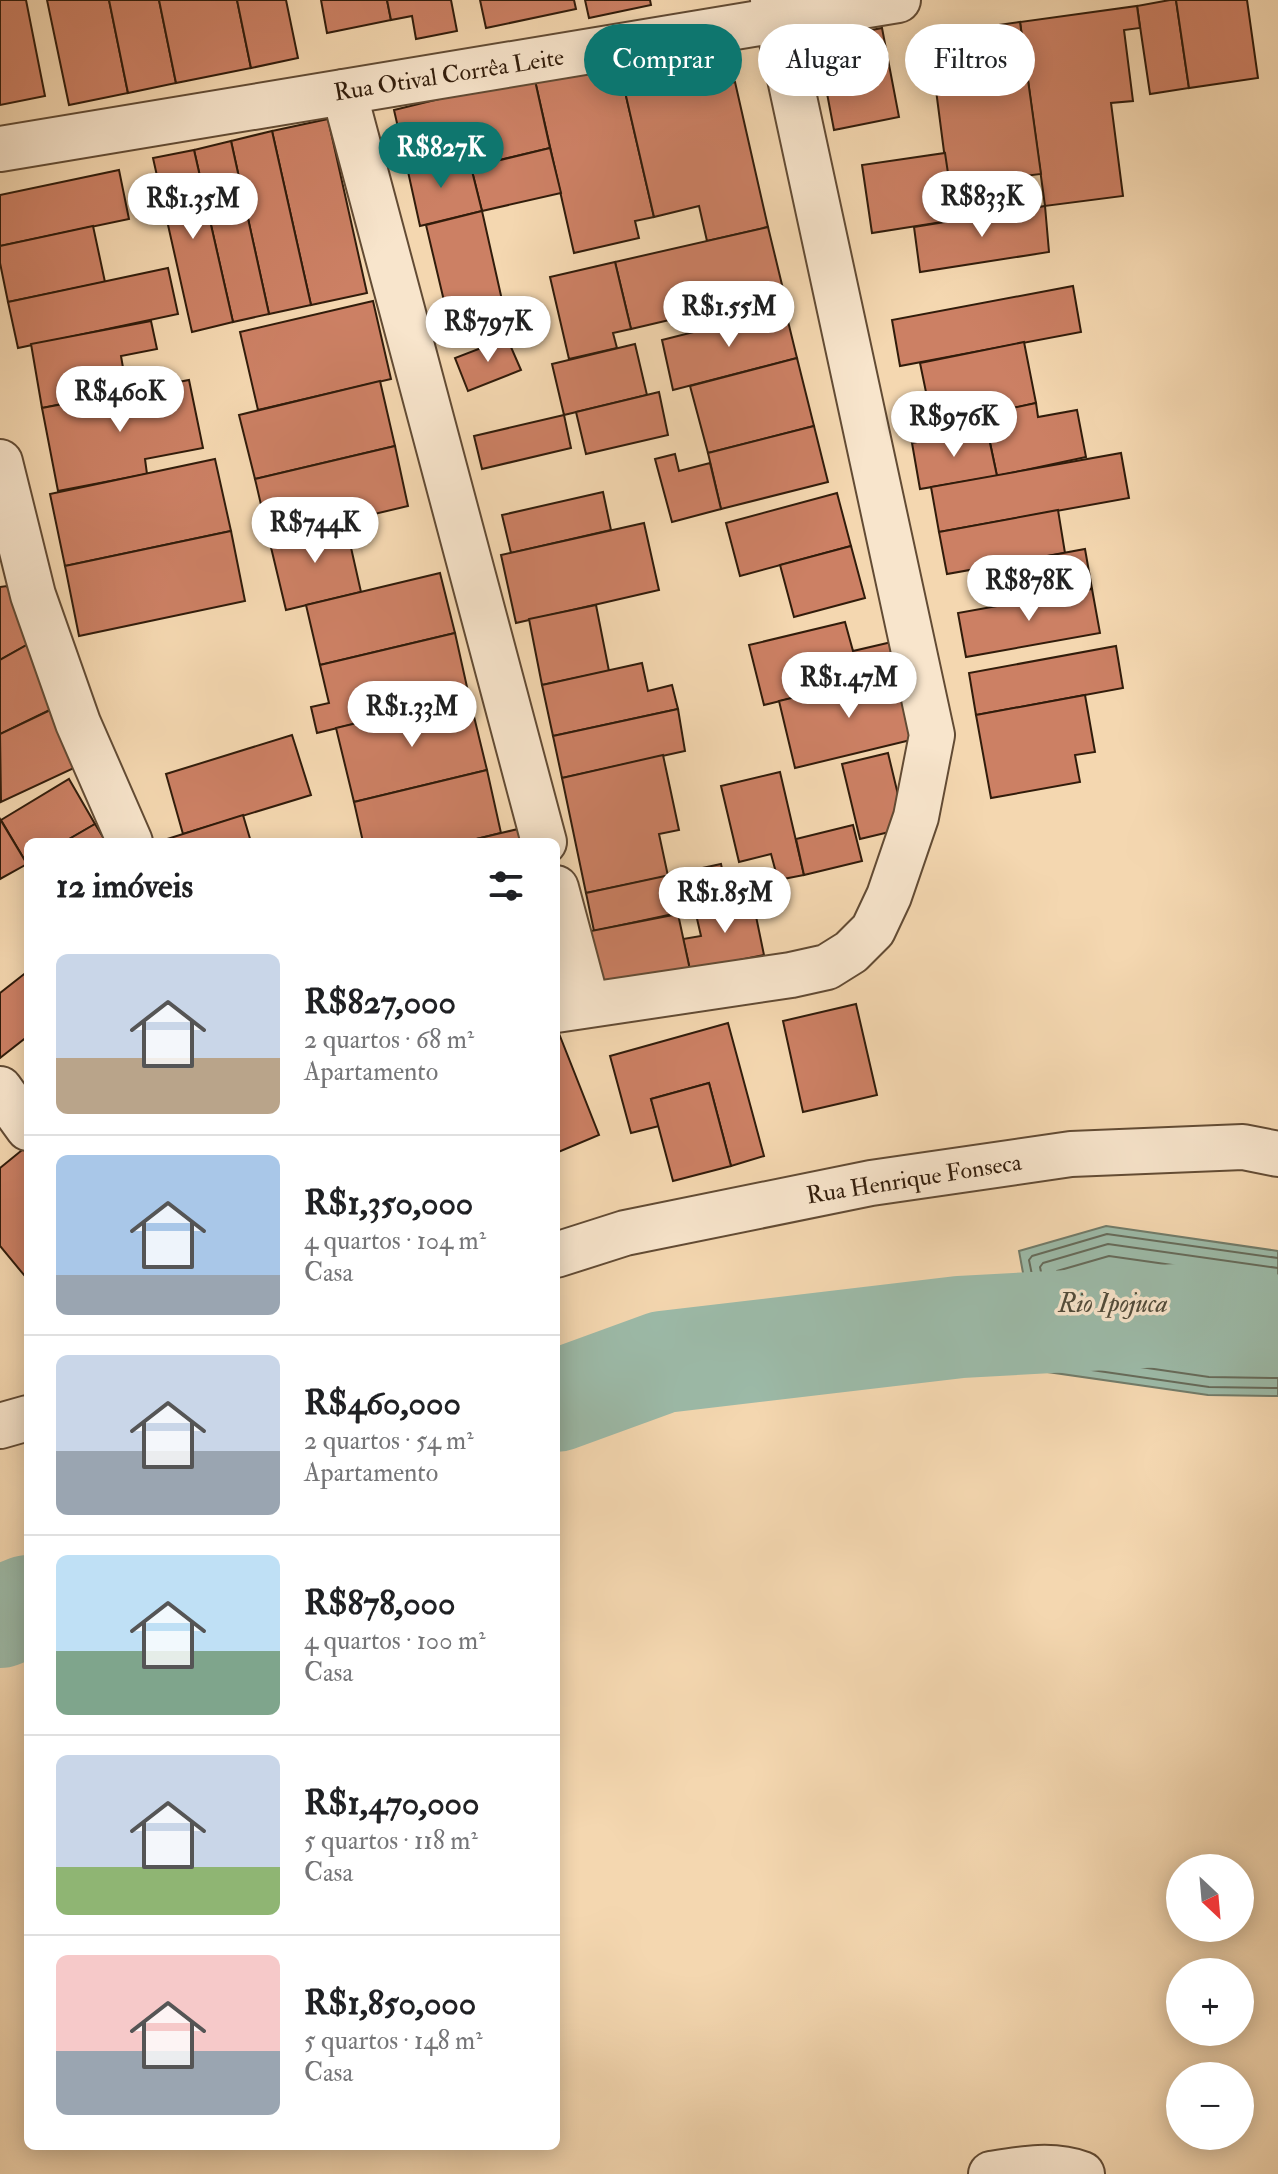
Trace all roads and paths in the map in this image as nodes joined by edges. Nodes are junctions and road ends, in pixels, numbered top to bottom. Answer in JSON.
{"nodes":[{"id":1,"x":898,"y":0,"type":"edge"},
{"id":2,"x":776,"y":10,"type":"edge"},
{"id":3,"x":344,"y":92,"type":"junction"},
{"id":4,"x":0,"y":149,"type":"edge"},
{"id":5,"x":0,"y":462,"type":"edge"},
{"id":6,"x":128,"y":838,"type":"edge"},
{"id":7,"x":543,"y":838,"type":"edge"},
{"id":8,"x":560,"y":920,"type":"edge"},
{"id":9,"x":571,"y":1007,"type":"edge"},
{"id":10,"x":0,"y":1089,"type":"edge"},
{"id":11,"x":24,"y":1122,"type":"edge"},
{"id":12,"x":1278,"y":1154,"type":"edge"},
{"id":13,"x":560,"y":1254,"type":"edge"},
{"id":14,"x":24,"y":1419,"type":"edge"},
{"id":15,"x":0,"y":1426,"type":"edge"},
{"id":16,"x":991,"y":2174,"type":"edge"},
{"id":17,"x":1082,"y":2174,"type":"edge"}],
"edges":[{"from":1,"to":2,"type":"street","name":"Rua Otival Corrêa Leite"},
{"from":2,"to":3,"type":"street","name":"Rua Otival Corrêa Leite"},
{"from":2,"to":9,"type":"street"},
{"from":3,"to":4,"type":"street","name":"Rua Otival Corrêa Leite"},
{"from":3,"to":7,"type":"street"},
{"from":5,"to":6,"type":"street"},
{"from":8,"to":9,"type":"street"},
{"from":10,"to":11,"type":"street"},
{"from":12,"to":13,"type":"street","name":"Rua Henrique Fonseca"},
{"from":14,"to":15,"type":"street"},
{"from":16,"to":17,"type":"street"}]}
